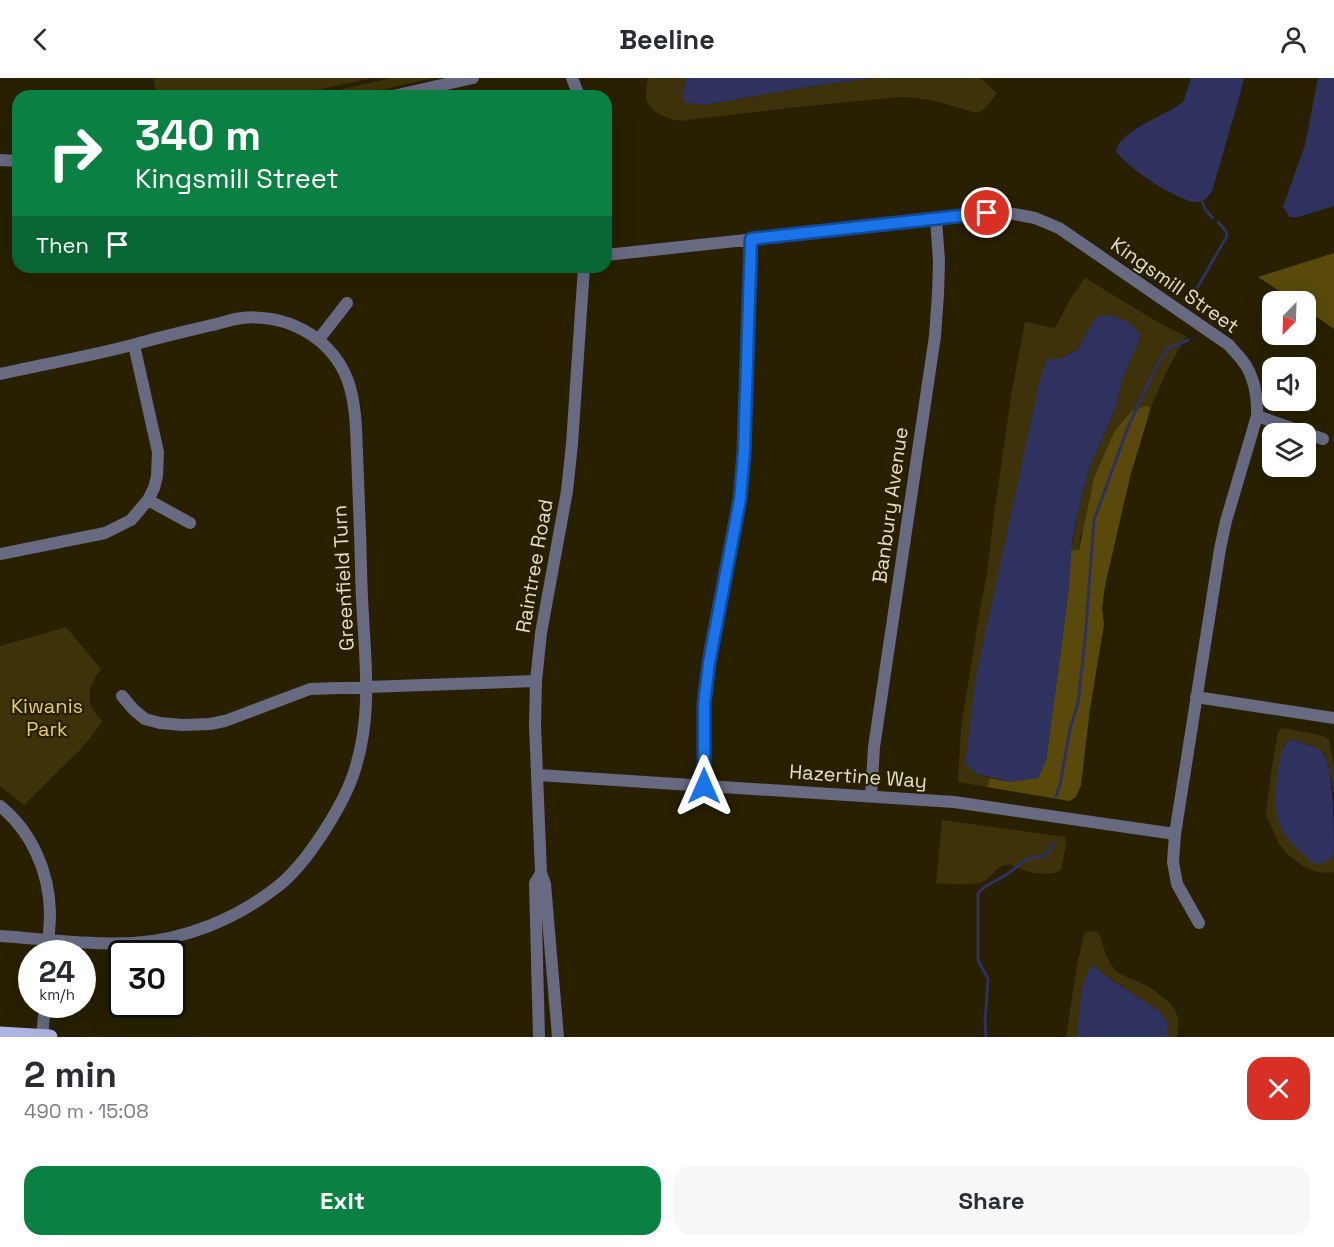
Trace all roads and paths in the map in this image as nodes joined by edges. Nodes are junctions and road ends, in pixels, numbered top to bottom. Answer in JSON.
{"nodes":[{"id":1,"x":473,"y":78,"type":"edge"},
{"id":2,"x":420,"y":90,"type":"edge"},
{"id":3,"x":936,"y":219,"type":"junction"},
{"id":4,"x":751,"y":239,"type":"junction"},
{"id":5,"x":612,"y":254,"type":"edge"},
{"id":6,"x":584,"y":273,"type":"edge"},
{"id":7,"x":347,"y":303,"type":"dead end"},
{"id":8,"x":319,"y":339,"type":"junction"},
{"id":9,"x":134,"y":345,"type":"junction"},
{"id":10,"x":0,"y":374,"type":"edge"},
{"id":11,"x":1257,"y":416,"type":"junction"},
{"id":12,"x":1323,"y":439,"type":"dead end"},
{"id":13,"x":148,"y":500,"type":"junction"},
{"id":14,"x":190,"y":523,"type":"dead end"},
{"id":15,"x":0,"y":554,"type":"edge"},
{"id":16,"x":536,"y":681,"type":"junction"},
{"id":17,"x":368,"y":687,"type":"junction"},
{"id":18,"x":122,"y":696,"type":"dead end"},
{"id":19,"x":1196,"y":697,"type":"junction"},
{"id":20,"x":1334,"y":718,"type":"edge"},
{"id":21,"x":538,"y":775,"type":"junction"},
{"id":22,"x":704,"y":786,"type":"junction"},
{"id":23,"x":871,"y":796,"type":"junction"},
{"id":24,"x":0,"y":806,"type":"edge"},
{"id":25,"x":1174,"y":834,"type":"junction"},
{"id":26,"x":541,"y":873,"type":"junction"},
{"id":27,"x":1199,"y":922,"type":"dead end"},
{"id":28,"x":0,"y":936,"type":"edge"},
{"id":29,"x":48,"y":939,"type":"junction"},
{"id":30,"x":44,"y":1018,"type":"edge"},
{"id":31,"x":0,"y":1034,"type":"edge"},
{"id":32,"x":42,"y":1037,"type":"edge"},
{"id":33,"x":50,"y":1037,"type":"edge"},
{"id":34,"x":538,"y":1037,"type":"edge"},
{"id":35,"x":558,"y":1037,"type":"edge"}],
"edges":[{"from":1,"to":2,"type":"street"},
{"from":3,"to":4,"type":"street","name":"Kingsmill Street"},
{"from":3,"to":11,"type":"street","name":"Kingsmill Street"},
{"from":3,"to":23,"type":"street","name":"Banbury Avenue"},
{"from":4,"to":5,"type":"street","name":"Kingsmill Street"},
{"from":4,"to":22,"type":"street"},
{"from":6,"to":16,"type":"street","name":"Raintree Road"},
{"from":7,"to":8,"type":"street"},
{"from":8,"to":9,"type":"street","name":"Greenfield Turn"},
{"from":8,"to":17,"type":"street","name":"Greenfield Turn"},
{"from":9,"to":10,"type":"street","name":"Greenfield Turn"},
{"from":9,"to":13,"type":"street"},
{"from":11,"to":12,"type":"street"},
{"from":11,"to":19,"type":"street","name":"Kingsmill Street"},
{"from":13,"to":14,"type":"street"},
{"from":13,"to":15,"type":"street"},
{"from":16,"to":17,"type":"street"},
{"from":16,"to":21,"type":"street","name":"Raintree Road"},
{"from":17,"to":18,"type":"street"},
{"from":17,"to":29,"type":"street","name":"Greenfield Turn"},
{"from":19,"to":20,"type":"street"},
{"from":19,"to":25,"type":"street","name":"Kingsmill Street"},
{"from":21,"to":22,"type":"street","name":"Hazertine Way"},
{"from":21,"to":26,"type":"street","name":"Raintree Road"},
{"from":22,"to":23,"type":"street","name":"Hazertine Way"},
{"from":23,"to":25,"type":"street","name":"Hazertine Way"},
{"from":24,"to":29,"type":"street"},
{"from":25,"to":27,"type":"street","name":"Kingsmill Street"},
{"from":26,"to":34,"type":"street","name":"Raintree Road"},
{"from":26,"to":35,"type":"street","name":"Raintree Road"},
{"from":28,"to":29,"type":"street","name":"Greenfield Turn"},
{"from":30,"to":32,"type":"street"},
{"from":31,"to":32,"type":"main road"},
{"from":32,"to":33,"type":"main road"}]}
